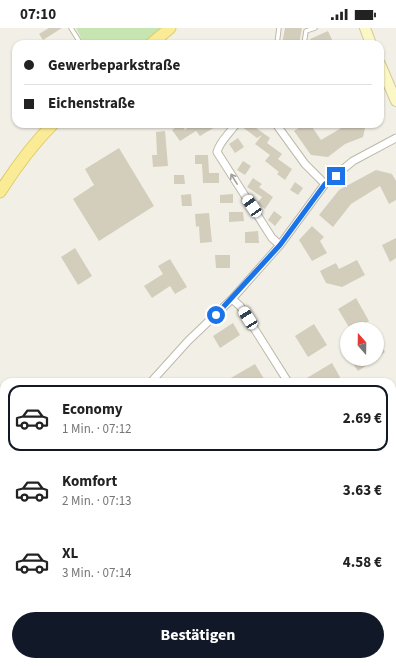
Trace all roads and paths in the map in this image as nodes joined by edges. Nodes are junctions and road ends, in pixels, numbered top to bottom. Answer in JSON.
{"nodes":[{"id":1,"x":71,"y":28,"type":"edge"},
{"id":2,"x":170,"y":28,"type":"edge"},
{"id":3,"x":279,"y":28,"type":"edge"},
{"id":4,"x":315,"y":28,"type":"edge"},
{"id":5,"x":365,"y":28,"type":"edge"},
{"id":6,"x":78,"y":40,"type":"edge"},
{"id":7,"x":155,"y":40,"type":"edge"},
{"id":8,"x":278,"y":40,"type":"edge"},
{"id":9,"x":305,"y":40,"type":"edge"},
{"id":10,"x":370,"y":40,"type":"edge"},
{"id":11,"x":384,"y":73,"type":"edge"},
{"id":12,"x":396,"y":101,"type":"edge"},
{"id":13,"x":49,"y":128,"type":"edge"},
{"id":14,"x":233,"y":128,"type":"edge"},
{"id":15,"x":279,"y":128,"type":"edge"},
{"id":16,"x":396,"y":138,"type":"edge"},
{"id":17,"x":325,"y":184,"type":"junction"},
{"id":18,"x":0,"y":192,"type":"edge"},
{"id":19,"x":280,"y":245,"type":"junction"},
{"id":20,"x":232,"y":299,"type":"junction"},
{"id":21,"x":154,"y":378,"type":"edge"},
{"id":22,"x":285,"y":378,"type":"edge"}],
"edges":[{"from":1,"to":6,"type":"lane"},
{"from":2,"to":7,"type":"main road"},
{"from":3,"to":8,"type":"lane"},
{"from":4,"to":9,"type":"lane"},
{"from":5,"to":10,"type":"main road"},
{"from":11,"to":12,"type":"main road"},
{"from":13,"to":18,"type":"main road"},
{"from":19,"to":14,"type":"street","one_way":true},
{"from":15,"to":17,"type":"street"},
{"from":16,"to":17,"type":"street"},
{"from":17,"to":19,"type":"street"},
{"from":19,"to":20,"type":"street"},
{"from":20,"to":21,"type":"street"},
{"from":20,"to":22,"type":"street"}]}
